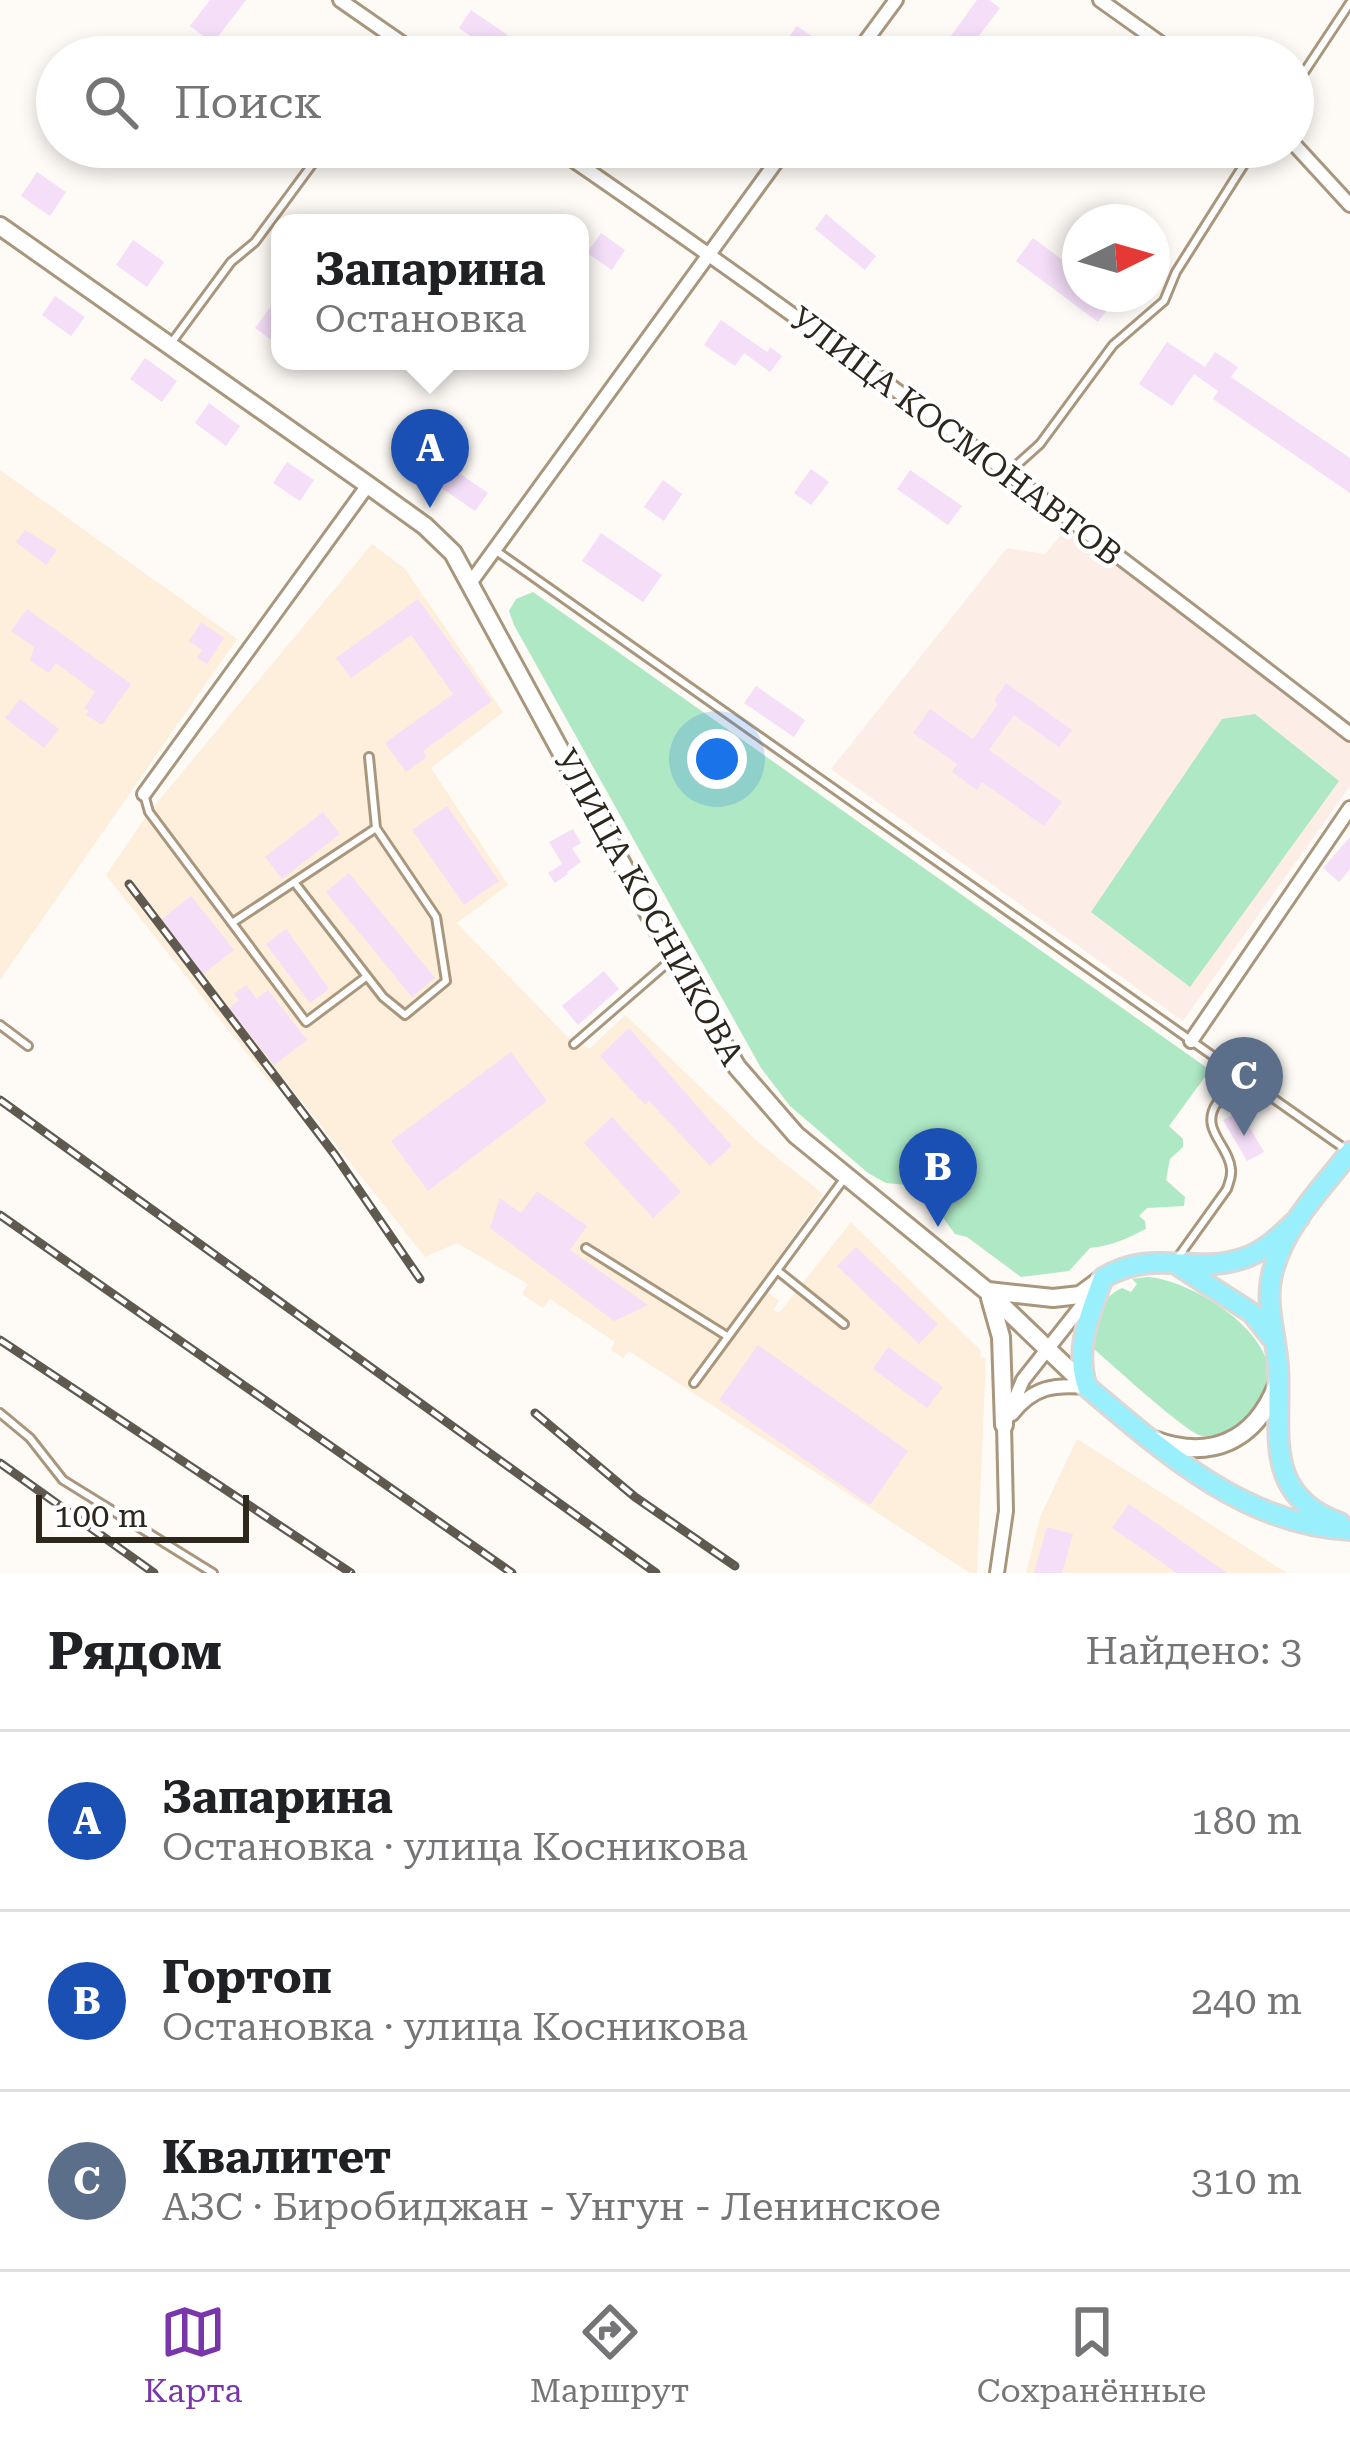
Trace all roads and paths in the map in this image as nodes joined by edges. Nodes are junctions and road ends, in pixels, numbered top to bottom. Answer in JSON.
{"nodes":[{"id":1,"x":340,"y":0,"type":"edge"},
{"id":2,"x":896,"y":0,"type":"edge"},
{"id":3,"x":1100,"y":0,"type":"edge"},
{"id":4,"x":1350,"y":3,"type":"edge"},
{"id":5,"x":391,"y":36,"type":"edge"},
{"id":6,"x":869,"y":36,"type":"edge"},
{"id":7,"x":1151,"y":36,"type":"edge"},
{"id":8,"x":1314,"y":57,"type":"edge"},
{"id":9,"x":1314,"y":166,"type":"edge"},
{"id":10,"x":310,"y":168,"type":"edge"},
{"id":11,"x":585,"y":168,"type":"edge"},
{"id":12,"x":772,"y":168,"type":"edge"},
{"id":13,"x":1242,"y":168,"type":"edge"},
{"id":14,"x":1350,"y":205,"type":"edge"},
{"id":15,"x":276,"y":214,"type":"edge"},
{"id":16,"x":271,"y":220,"type":"edge"},
{"id":17,"x":0,"y":226,"type":"edge"},
{"id":18,"x":709,"y":253,"type":"junction"},
{"id":19,"x":168,"y":347,"type":"junction"},
{"id":20,"x":1008,"y":472,"type":"junction"},
{"id":21,"x":368,"y":484,"type":"junction"},
{"id":22,"x":495,"y":550,"type":"junction"},
{"id":23,"x":471,"y":582,"type":"junction"},
{"id":24,"x":1350,"y":734,"type":"edge"},
{"id":25,"x":369,"y":757,"type":"dead end"},
{"id":26,"x":144,"y":794,"type":"joint"},
{"id":27,"x":1350,"y":808,"type":"edge"},
{"id":28,"x":376,"y":828,"type":"junction"},
{"id":29,"x":294,"y":882,"type":"junction"},
{"id":30,"x":232,"y":923,"type":"junction"},
{"id":31,"x":674,"y":958,"type":"junction"},
{"id":32,"x":366,"y":977,"type":"junction"},
{"id":33,"x":0,"y":1025,"type":"edge"},
{"id":34,"x":1191,"y":1041,"type":"junction"},
{"id":35,"x":574,"y":1044,"type":"dead end"},
{"id":36,"x":28,"y":1046,"type":"dead end"},
{"id":37,"x":1256,"y":1087,"type":"junction"},
{"id":38,"x":1350,"y":1152,"type":"edge"},
{"id":39,"x":846,"y":1176,"type":"junction"},
{"id":40,"x":1299,"y":1218,"type":"junction"},
{"id":41,"x":586,"y":1248,"type":"dead end"},
{"id":42,"x":1173,"y":1263,"type":"junction"},
{"id":43,"x":778,"y":1271,"type":"junction"},
{"id":44,"x":1103,"y":1278,"type":"junction"},
{"id":45,"x":987,"y":1291,"type":"junction"},
{"id":46,"x":844,"y":1324,"type":"dead end"},
{"id":47,"x":727,"y":1336,"type":"junction"},
{"id":48,"x":1275,"y":1347,"type":"junction"},
{"id":49,"x":1049,"y":1350,"type":"junction"},
{"id":50,"x":694,"y":1383,"type":"dead end"},
{"id":51,"x":1278,"y":1383,"type":"junction"},
{"id":52,"x":1087,"y":1387,"type":"junction"},
{"id":53,"x":0,"y":1413,"type":"edge"},
{"id":54,"x":1004,"y":1425,"type":"junction"},
{"id":55,"x":1154,"y":1440,"type":"junction"},
{"id":56,"x":1350,"y":1528,"type":"edge"},
{"id":57,"x":213,"y":1573,"type":"edge"},
{"id":58,"x":997,"y":1573,"type":"edge"}],
"edges":[{"from":1,"to":5,"type":"street"},
{"from":2,"to":6,"type":"street"},
{"from":3,"to":7,"type":"street"},
{"from":4,"to":8,"type":"lane"},
{"from":9,"to":14,"type":"street"},
{"from":10,"to":15,"type":"lane"},
{"from":11,"to":18,"type":"street","name":"УЛИЦА КОСМОНАВТОВ"},
{"from":12,"to":18,"type":"street"},
{"from":13,"to":20,"type":"lane"},
{"from":16,"to":19,"type":"lane"},
{"from":17,"to":19,"type":"street","name":"УЛИЦА КОСНИКОВА"},
{"from":18,"to":20,"type":"street","name":"УЛИЦА КОСМОНАВТОВ"},
{"from":18,"to":22,"type":"street"},
{"from":19,"to":21,"type":"street","name":"УЛИЦА КОСНИКОВА"},
{"from":20,"to":24,"type":"street","name":"УЛИЦА КОСМОНАВТОВ"},
{"from":21,"to":23,"type":"street","name":"УЛИЦА КОСНИКОВА"},
{"from":21,"to":26,"type":"street"},
{"from":22,"to":23,"type":"street"},
{"from":22,"to":34,"type":"lane"},
{"from":23,"to":31,"type":"street","name":"УЛИЦА КОСНИКОВА"},
{"from":25,"to":28,"type":"lane"},
{"from":26,"to":30,"type":"lane"},
{"from":27,"to":34,"type":"street"},
{"from":28,"to":29,"type":"lane"},
{"from":28,"to":32,"type":"lane"},
{"from":29,"to":30,"type":"lane"},
{"from":29,"to":32,"type":"lane"},
{"from":30,"to":32,"type":"lane"},
{"from":31,"to":35,"type":"lane"},
{"from":31,"to":39,"type":"street","name":"УЛИЦА КОСНИКОВА"},
{"from":33,"to":36,"type":"lane"},
{"from":34,"to":37,"type":"lane"},
{"from":37,"to":38,"type":"lane"},
{"from":37,"to":42,"type":"lane"},
{"from":38,"to":40,"type":"main road"},
{"from":39,"to":43,"type":"lane"},
{"from":39,"to":45,"type":"street","name":"УЛИЦА КОСНИКОВА"},
{"from":40,"to":42,"type":"main road"},
{"from":40,"to":48,"type":"main road"},
{"from":41,"to":47,"type":"lane"},
{"from":42,"to":44,"type":"main road"},
{"from":42,"to":48,"type":"main road"},
{"from":43,"to":46,"type":"lane"},
{"from":43,"to":47,"type":"lane"},
{"from":44,"to":45,"type":"street"},
{"from":44,"to":49,"type":"street"},
{"from":44,"to":52,"type":"main road"},
{"from":45,"to":49,"type":"street","name":"УЛИЦА КОСНИКОВА"},
{"from":45,"to":54,"type":"street"},
{"from":47,"to":50,"type":"lane"},
{"from":48,"to":51,"type":"main road"},
{"from":49,"to":52,"type":"street","name":"УЛИЦА КОСНИКОВА"},
{"from":49,"to":54,"type":"street"},
{"from":51,"to":55,"type":"street"},
{"from":51,"to":56,"type":"main road"},
{"from":52,"to":54,"type":"street"},
{"from":52,"to":55,"type":"main road","name":"УЛИЦА КОСНИКОВА"},
{"from":53,"to":57,"type":"lane"},
{"from":54,"to":58,"type":"street"},
{"from":55,"to":56,"type":"main road","name":"УЛИЦА КОСНИКОВА"}]}
